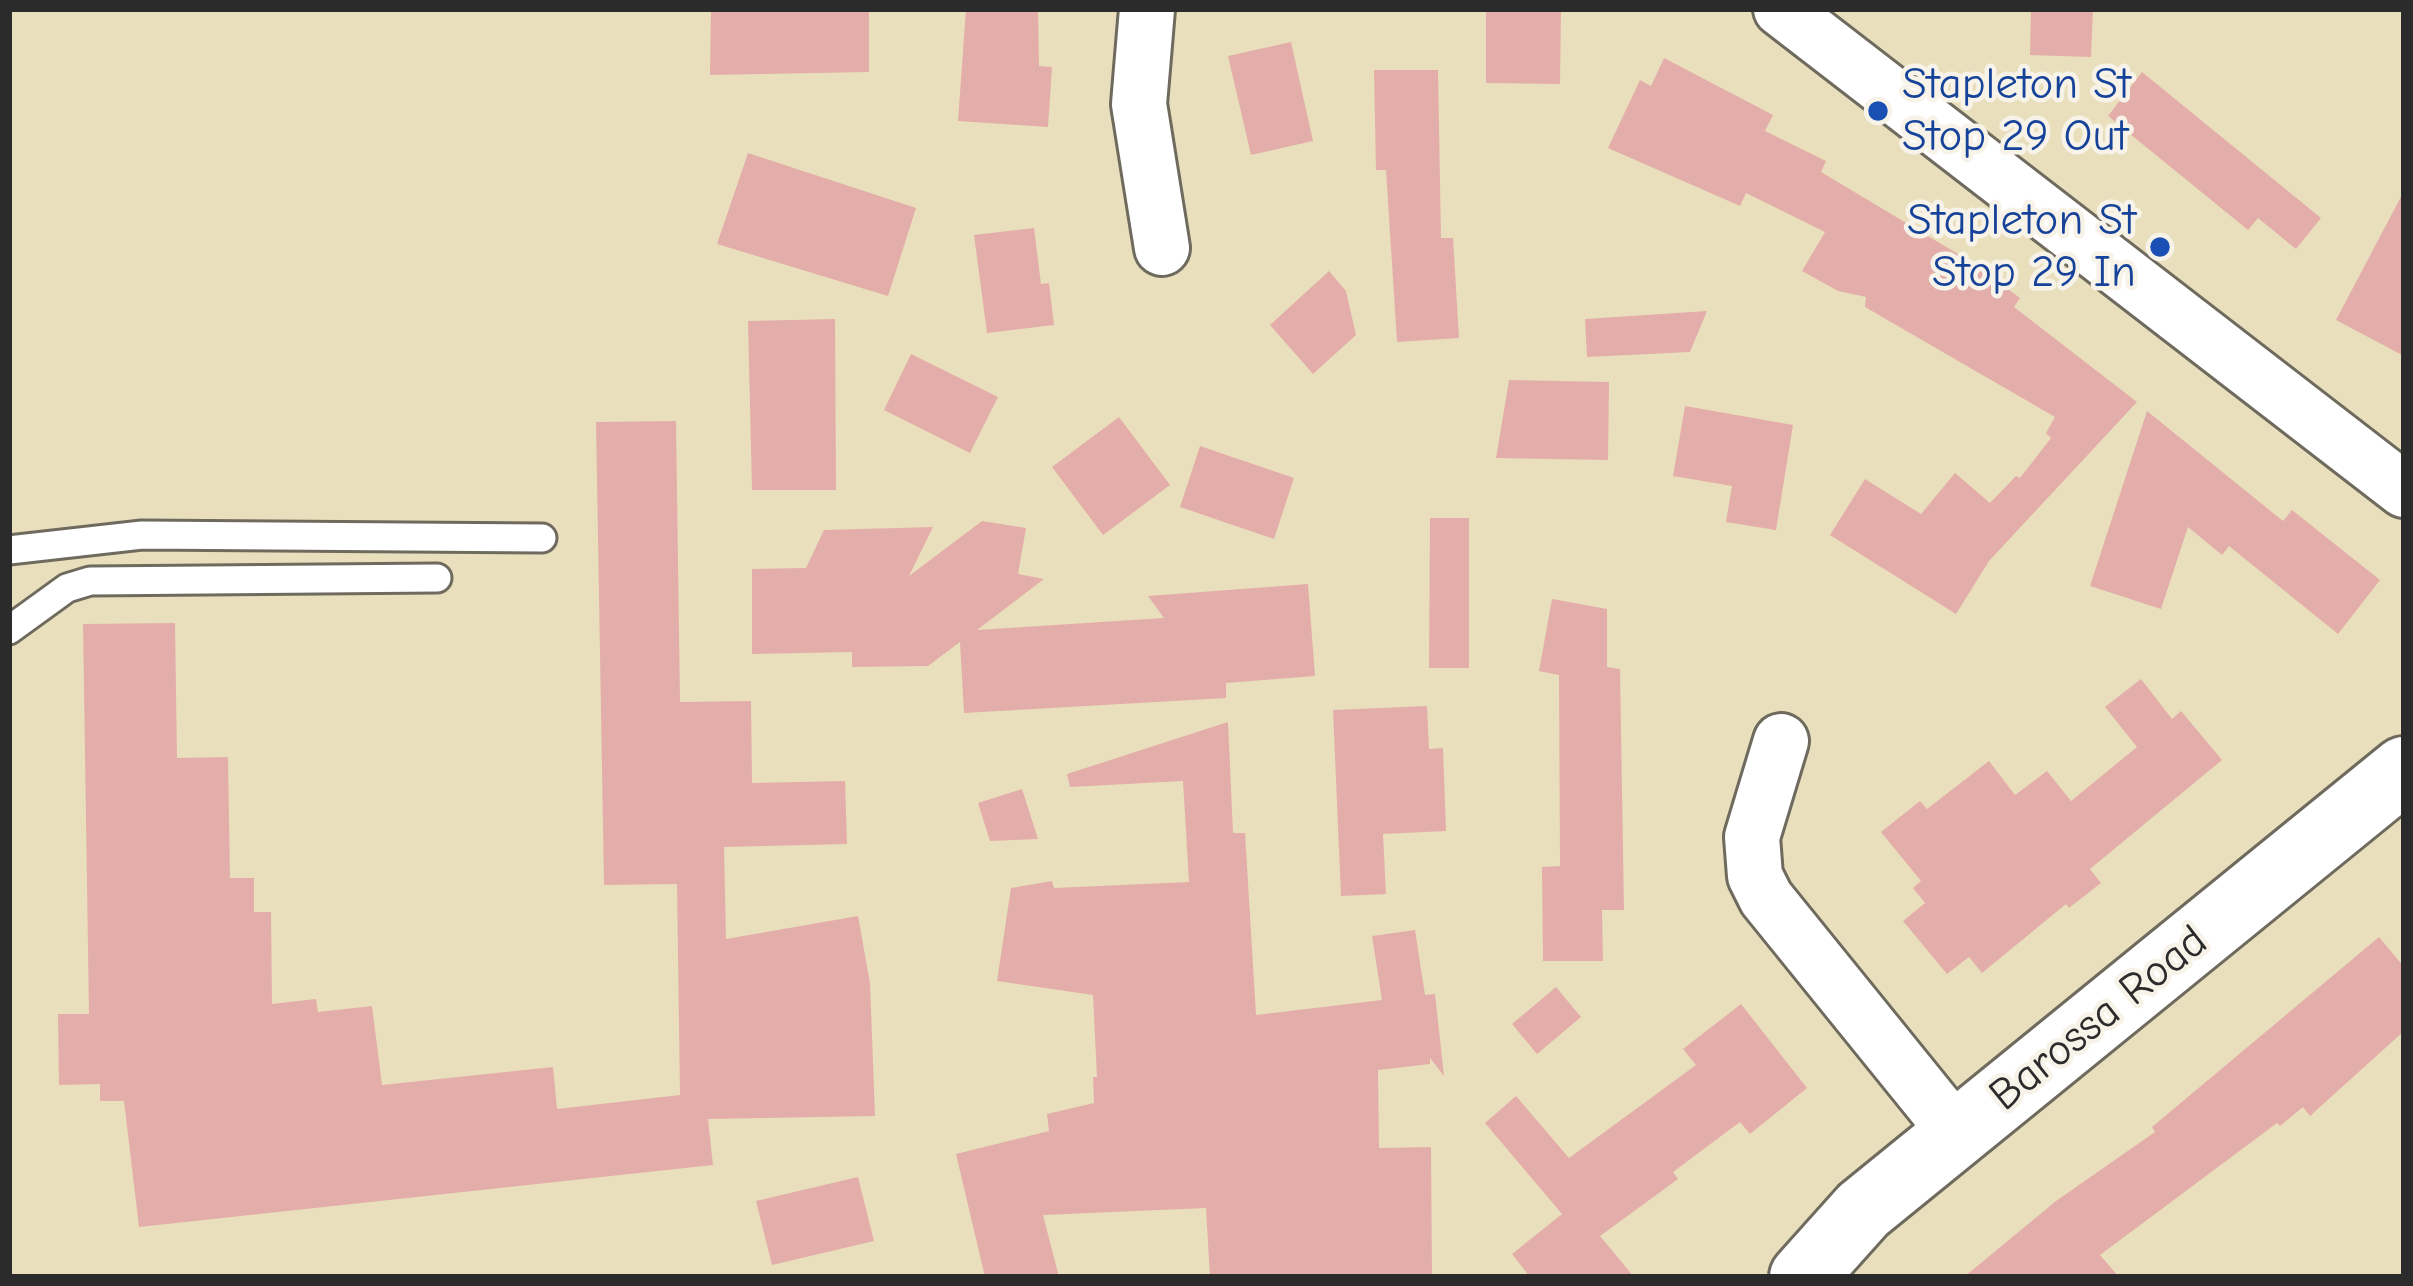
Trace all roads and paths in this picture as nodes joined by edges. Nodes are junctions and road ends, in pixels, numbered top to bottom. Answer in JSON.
{"nodes":[{"id":1,"x":1147,"y":9,"type":"edge"},
{"id":2,"x":1796,"y":13,"type":"edge"},
{"id":3,"x":1162,"y":248,"type":"dead end"},
{"id":4,"x":2404,"y":490,"type":"edge"},
{"id":5,"x":542,"y":538,"type":"dead end"},
{"id":6,"x":9,"y":550,"type":"edge"},
{"id":7,"x":437,"y":578,"type":"dead end"},
{"id":8,"x":9,"y":630,"type":"edge"},
{"id":9,"x":1781,"y":741,"type":"dead end"},
{"id":10,"x":2404,"y":770,"type":"edge"},
{"id":11,"x":1957,"y":1134,"type":"junction"},
{"id":12,"x":1803,"y":1277,"type":"edge"}],
"edges":[{"from":1,"to":3,"type":"street"},
{"from":2,"to":4,"type":"street"},
{"from":5,"to":6,"type":"lane"},
{"from":7,"to":8,"type":"lane"},
{"from":9,"to":11,"type":"street"},
{"from":10,"to":11,"type":"street","name":"Barossa Road"},
{"from":11,"to":12,"type":"street","name":"Barossa Road"}]}
